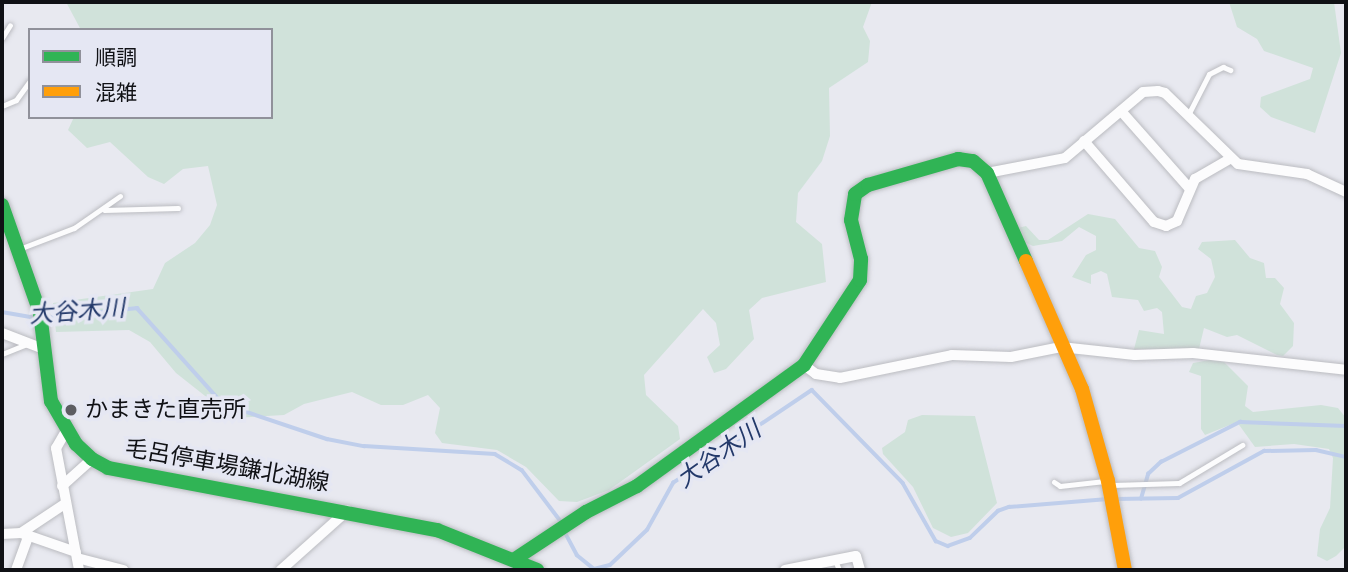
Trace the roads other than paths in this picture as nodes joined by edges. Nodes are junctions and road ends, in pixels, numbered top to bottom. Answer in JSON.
{"nodes":[{"id":1,"x":10,"y":25,"type":"dead end"},
{"id":2,"x":2,"y":38,"type":"edge"},
{"id":3,"x":1230,"y":70,"type":"dead end"},
{"id":4,"x":28,"y":84,"type":"edge"},
{"id":5,"x":2,"y":106,"type":"edge"},
{"id":6,"x":1121,"y":111,"type":"junction"},
{"id":7,"x":1188,"y":115,"type":"junction"},
{"id":8,"x":1084,"y":141,"type":"junction"},
{"id":9,"x":1229,"y":159,"type":"junction"},
{"id":10,"x":988,"y":173,"type":"junction"},
{"id":11,"x":1190,"y":190,"type":"junction"},
{"id":12,"x":1346,"y":192,"type":"edge"},
{"id":13,"x":120,"y":195,"type":"dead end"},
{"id":14,"x":2,"y":205,"type":"edge"},
{"id":15,"x":178,"y":208,"type":"dead end"},
{"id":16,"x":104,"y":210,"type":"junction"},
{"id":17,"x":19,"y":248,"type":"junction"},
{"id":18,"x":2,"y":332,"type":"edge"},
{"id":19,"x":27,"y":344,"type":"junction"},
{"id":20,"x":1061,"y":347,"type":"junction"},
{"id":21,"x":44,"y":349,"type":"junction"},
{"id":22,"x":2,"y":354,"type":"edge"},
{"id":23,"x":804,"y":365,"type":"junction"},
{"id":24,"x":1346,"y":370,"type":"edge"},
{"id":25,"x":66,"y":431,"type":"junction"},
{"id":26,"x":1242,"y":445,"type":"dead end"},
{"id":27,"x":92,"y":459,"type":"junction"},
{"id":28,"x":1054,"y":482,"type":"dead end"},
{"id":29,"x":62,"y":486,"type":"junction"},
{"id":30,"x":1109,"y":486,"type":"junction"},
{"id":31,"x":66,"y":503,"type":"junction"},
{"id":32,"x":347,"y":512,"type":"junction"},
{"id":33,"x":2,"y":534,"type":"edge"},
{"id":34,"x":25,"y":534,"type":"junction"},
{"id":35,"x":76,"y":555,"type":"junction"},
{"id":36,"x":515,"y":559,"type":"junction"},
{"id":37,"x":837,"y":565,"type":"edge"},
{"id":38,"x":16,"y":570,"type":"edge"},
{"id":39,"x":79,"y":570,"type":"edge"},
{"id":40,"x":123,"y":570,"type":"edge"},
{"id":41,"x":281,"y":570,"type":"edge"},
{"id":42,"x":537,"y":570,"type":"edge"},
{"id":43,"x":785,"y":570,"type":"edge"},
{"id":44,"x":860,"y":570,"type":"edge"},
{"id":45,"x":1125,"y":570,"type":"edge"}],
"edges":[{"from":1,"to":2,"type":"lane"},
{"from":3,"to":7,"type":"lane"},
{"from":4,"to":5,"type":"lane"},
{"from":6,"to":7,"type":"street"},
{"from":6,"to":8,"type":"street"},
{"from":6,"to":11,"type":"street"},
{"from":7,"to":9,"type":"street"},
{"from":8,"to":10,"type":"street"},
{"from":8,"to":11,"type":"street"},
{"from":9,"to":11,"type":"street"},
{"from":9,"to":12,"type":"street"},
{"from":10,"to":20,"type":"street"},
{"from":10,"to":23,"type":"street"},
{"from":13,"to":16,"type":"lane"},
{"from":14,"to":17,"type":"street","name":"毛呂停車場鎌北湖線"},
{"from":15,"to":16,"type":"lane"},
{"from":16,"to":17,"type":"lane"},
{"from":17,"to":21,"type":"street","name":"毛呂停車場鎌北湖線"},
{"from":18,"to":19,"type":"street"},
{"from":19,"to":21,"type":"street"},
{"from":19,"to":22,"type":"lane"},
{"from":20,"to":23,"type":"street"},
{"from":20,"to":24,"type":"street"},
{"from":20,"to":30,"type":"street"},
{"from":21,"to":25,"type":"street","name":"毛呂停車場鎌北湖線"},
{"from":23,"to":36,"type":"street"},
{"from":25,"to":27,"type":"street","name":"毛呂停車場鎌北湖線"},
{"from":25,"to":29,"type":"street"},
{"from":26,"to":30,"type":"lane"},
{"from":27,"to":29,"type":"street"},
{"from":27,"to":32,"type":"street","name":"毛呂停車場鎌北湖線"},
{"from":28,"to":30,"type":"lane"},
{"from":29,"to":31,"type":"street"},
{"from":30,"to":45,"type":"street"},
{"from":31,"to":34,"type":"street"},
{"from":31,"to":35,"type":"street"},
{"from":32,"to":36,"type":"street","name":"毛呂停車場鎌北湖線"},
{"from":32,"to":41,"type":"street"},
{"from":33,"to":34,"type":"street"},
{"from":34,"to":35,"type":"street"},
{"from":34,"to":38,"type":"street"},
{"from":35,"to":39,"type":"street"},
{"from":35,"to":40,"type":"street"},
{"from":36,"to":42,"type":"street","name":"毛呂停車場鎌北湖線"},
{"from":37,"to":43,"type":"street"},
{"from":37,"to":44,"type":"street"}]}
